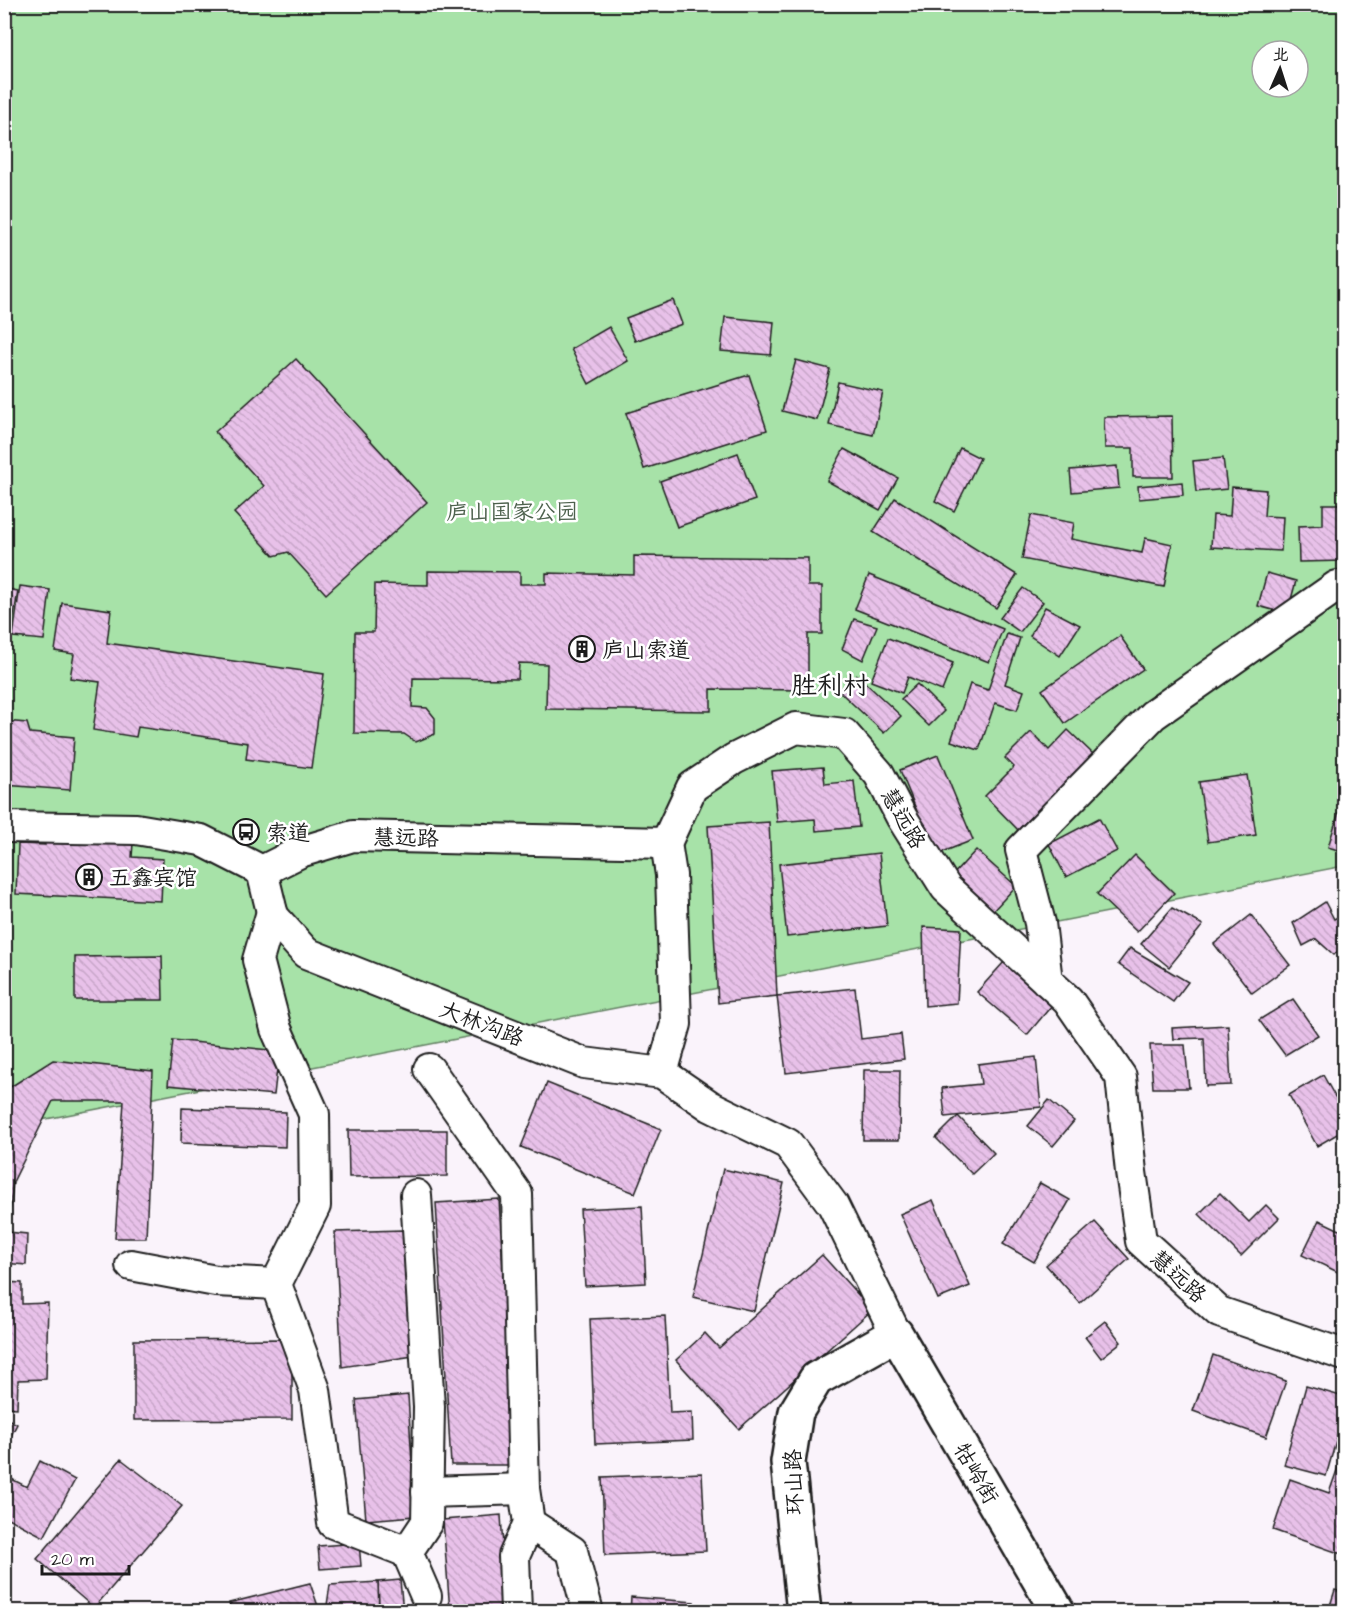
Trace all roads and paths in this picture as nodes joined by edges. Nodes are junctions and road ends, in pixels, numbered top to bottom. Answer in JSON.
{"nodes":[{"id":1,"x":1344,"y":585,"type":"edge"},
{"id":2,"x":4,"y":827,"type":"edge"},
{"id":3,"x":666,"y":843,"type":"junction"},
{"id":4,"x":262,"y":871,"type":"junction"},
{"id":5,"x":272,"y":912,"type":"junction"},
{"id":6,"x":1047,"y":981,"type":"junction"},
{"id":7,"x":429,"y":1069,"type":"dead end"},
{"id":8,"x":662,"y":1073,"type":"junction"},
{"id":9,"x":416,"y":1195,"type":"dead end"},
{"id":10,"x":131,"y":1265,"type":"dead end"},
{"id":11,"x":276,"y":1284,"type":"junction"},
{"id":12,"x":896,"y":1334,"type":"junction"},
{"id":13,"x":1344,"y":1355,"type":"edge"},
{"id":14,"x":524,"y":1489,"type":"junction"},
{"id":15,"x":427,"y":1492,"type":"junction"},
{"id":16,"x":529,"y":1523,"type":"junction"},
{"id":17,"x":407,"y":1552,"type":"junction"},
{"id":18,"x":426,"y":1596,"type":"dead end"},
{"id":19,"x":516,"y":1611,"type":"edge"},
{"id":20,"x":588,"y":1611,"type":"edge"},
{"id":21,"x":804,"y":1611,"type":"edge"},
{"id":22,"x":1058,"y":1611,"type":"edge"}],
"edges":[{"from":1,"to":6,"type":"street"},
{"from":2,"to":4,"type":"street"},
{"from":3,"to":4,"type":"street","name":"慧远路"},
{"from":3,"to":6,"type":"street","name":"慧远路"},
{"from":3,"to":8,"type":"street"},
{"from":4,"to":5,"type":"street","name":"大林沟路"},
{"from":5,"to":8,"type":"street","name":"大林沟路"},
{"from":5,"to":11,"type":"street"},
{"from":6,"to":13,"type":"street","name":"慧远路"},
{"from":7,"to":14,"type":"street"},
{"from":8,"to":12,"type":"street","name":"大林沟路"},
{"from":9,"to":15,"type":"street"},
{"from":10,"to":11,"type":"street"},
{"from":11,"to":17,"type":"street"},
{"from":12,"to":21,"type":"street","name":"环山路"},
{"from":12,"to":22,"type":"street","name":"牯岭街"},
{"from":14,"to":15,"type":"street"},
{"from":14,"to":16,"type":"street"},
{"from":15,"to":17,"type":"street"},
{"from":16,"to":19,"type":"street"},
{"from":16,"to":20,"type":"street"},
{"from":17,"to":18,"type":"street"}]}
